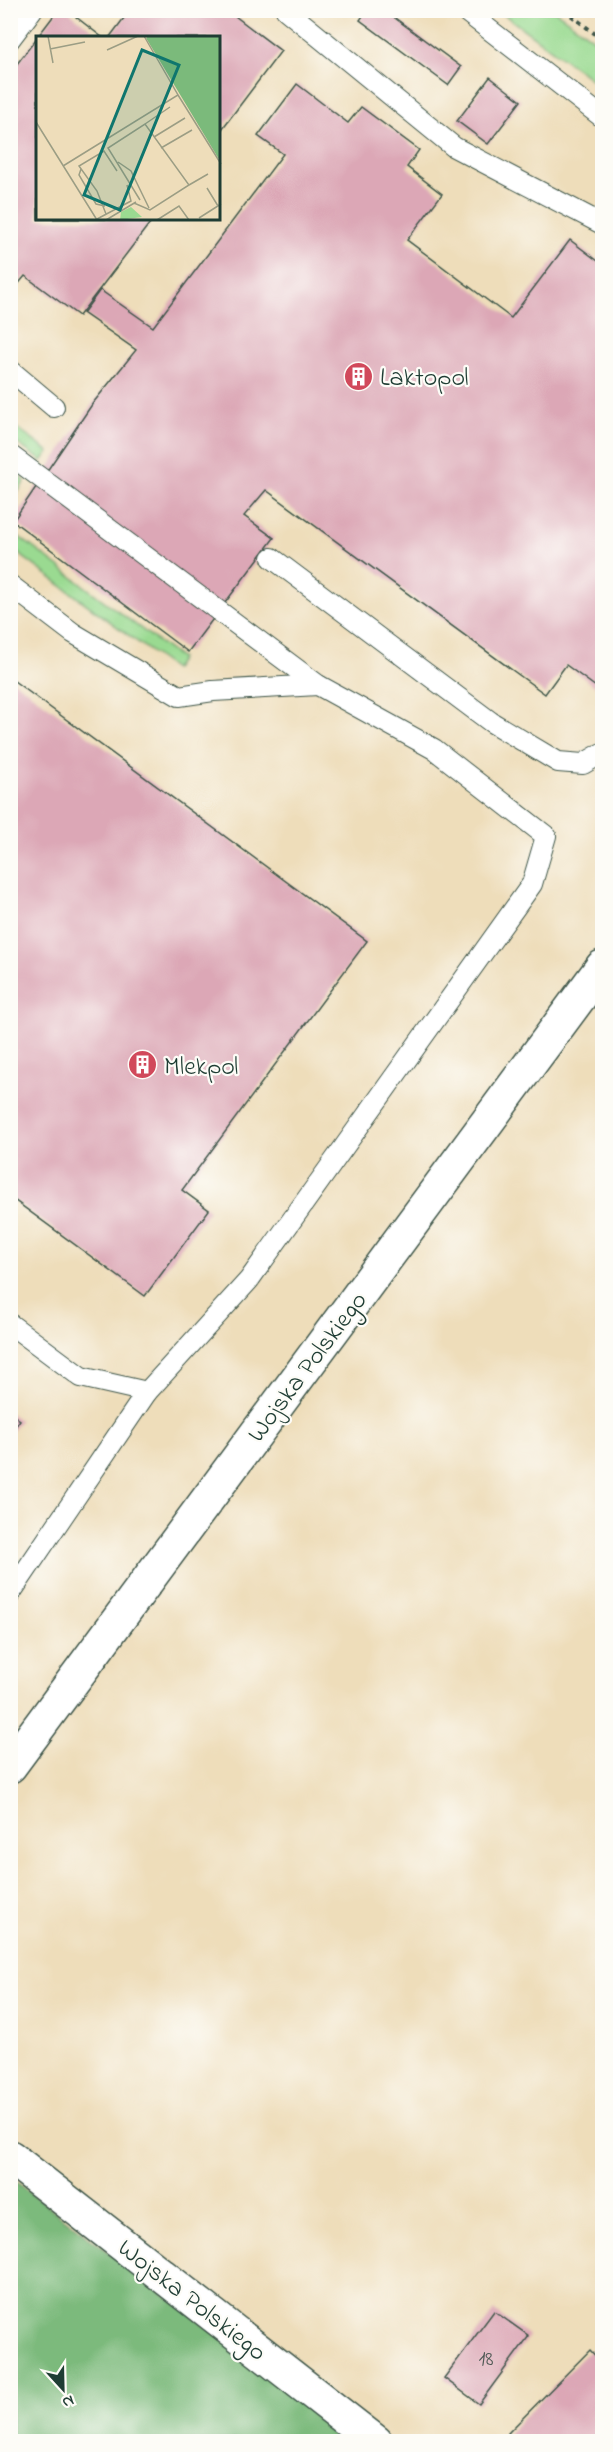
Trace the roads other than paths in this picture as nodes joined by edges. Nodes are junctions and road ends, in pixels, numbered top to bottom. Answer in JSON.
{"nodes":[{"id":1,"x":32,"y":10,"type":"edge"},
{"id":2,"x":286,"y":10,"type":"edge"},
{"id":3,"x":464,"y":10,"type":"edge"},
{"id":4,"x":10,"y":39,"type":"edge"},
{"id":5,"x":603,"y":117,"type":"edge"},
{"id":6,"x":603,"y":224,"type":"edge"},
{"id":7,"x":10,"y":370,"type":"edge"},
{"id":8,"x":54,"y":407,"type":"dead end"},
{"id":9,"x":10,"y":455,"type":"edge"},
{"id":10,"x":272,"y":558,"type":"dead end"},
{"id":11,"x":10,"y":585,"type":"edge"},
{"id":12,"x":318,"y":685,"type":"junction"},
{"id":13,"x":603,"y":753,"type":"edge"},
{"id":14,"x":603,"y":967,"type":"edge"},
{"id":15,"x":10,"y":1324,"type":"edge"},
{"id":16,"x":147,"y":1392,"type":"junction"},
{"id":17,"x":10,"y":1594,"type":"edge"},
{"id":18,"x":10,"y":1766,"type":"edge"},
{"id":19,"x":10,"y":2157,"type":"edge"},
{"id":20,"x":376,"y":2442,"type":"edge"}],
"edges":[{"from":1,"to":4,"type":"lane"},
{"from":2,"to":6,"type":"lane"},
{"from":3,"to":5,"type":"lane"},
{"from":7,"to":8,"type":"lane"},
{"from":9,"to":12,"type":"lane"},
{"from":10,"to":13,"type":"lane"},
{"from":11,"to":12,"type":"lane"},
{"from":12,"to":16,"type":"lane"},
{"from":14,"to":18,"type":"street","name":"Wojska Polskiego"},
{"from":15,"to":16,"type":"lane"},
{"from":16,"to":17,"type":"lane"},
{"from":19,"to":20,"type":"street","name":"Wojska Polskiego"}]}
